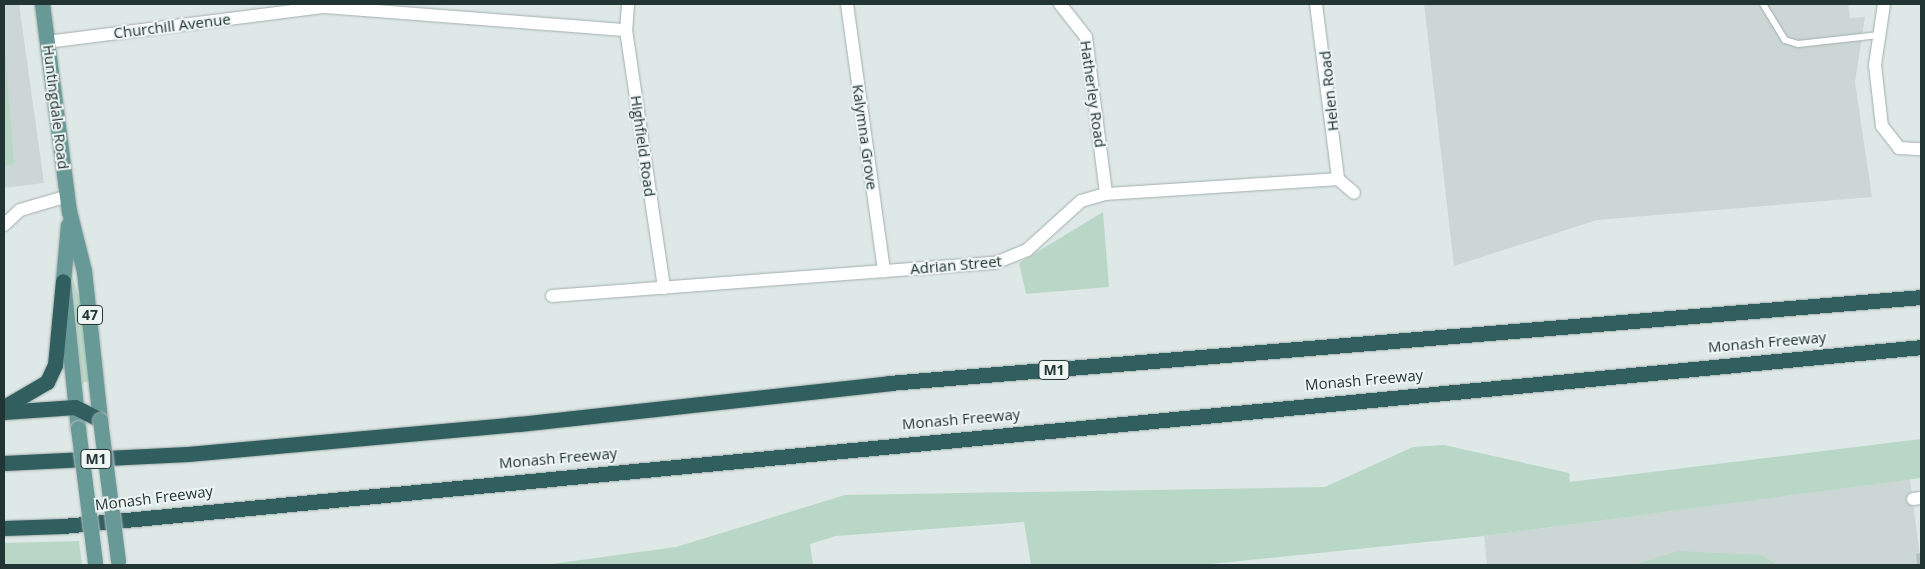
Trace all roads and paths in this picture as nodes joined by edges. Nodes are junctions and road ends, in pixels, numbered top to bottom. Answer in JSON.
{"nodes":[{"id":1,"x":42,"y":4,"type":"edge"},
{"id":2,"x":628,"y":4,"type":"edge"},
{"id":3,"x":847,"y":4,"type":"edge"},
{"id":4,"x":1060,"y":4,"type":"edge"},
{"id":5,"x":1316,"y":4,"type":"edge"},
{"id":6,"x":1762,"y":4,"type":"edge"},
{"id":7,"x":1884,"y":4,"type":"edge"},
{"id":8,"x":626,"y":30,"type":"junction"},
{"id":9,"x":1880,"y":35,"type":"junction"},
{"id":10,"x":47,"y":42,"type":"junction"},
{"id":11,"x":1921,"y":149,"type":"edge"},
{"id":12,"x":1338,"y":179,"type":"junction"},
{"id":13,"x":1354,"y":193,"type":"dead end"},
{"id":14,"x":1106,"y":194,"type":"junction"},
{"id":15,"x":68,"y":204,"type":"junction"},
{"id":16,"x":4,"y":225,"type":"edge"},
{"id":17,"x":884,"y":271,"type":"junction"},
{"id":18,"x":63,"y":280,"type":"junction"},
{"id":19,"x":664,"y":288,"type":"junction"},
{"id":20,"x":552,"y":296,"type":"dead end"},
{"id":21,"x":1921,"y":297,"type":"edge"},
{"id":22,"x":1921,"y":347,"type":"edge"},
{"id":23,"x":4,"y":407,"type":"edge"},
{"id":24,"x":4,"y":412,"type":"edge"},
{"id":25,"x":76,"y":414,"type":"junction"},
{"id":26,"x":100,"y":420,"type":"junction"},
{"id":27,"x":4,"y":463,"type":"edge"},
{"id":28,"x":4,"y":528,"type":"edge"},
{"id":29,"x":119,"y":563,"type":"edge"},
{"id":30,"x":95,"y":564,"type":"edge"}],
"edges":[{"from":1,"to":10,"type":"main road","name":"Huntingdale Road","number":"47"},
{"from":2,"to":8,"type":"street","name":"Highfield Road"},
{"from":3,"to":17,"type":"street","name":"Kalymna Grove"},
{"from":4,"to":14,"type":"street","name":"Hatherley Road"},
{"from":5,"to":12,"type":"street","name":"Helen Road"},
{"from":6,"to":9,"type":"lane"},
{"from":7,"to":9,"type":"street"},
{"from":8,"to":10,"type":"street","name":"Churchill Avenue"},
{"from":8,"to":19,"type":"street","name":"Highfield Road"},
{"from":9,"to":11,"type":"street"},
{"from":10,"to":15,"type":"main road","name":"Huntingdale Road","number":"47"},
{"from":12,"to":13,"type":"street"},
{"from":12,"to":14,"type":"street","name":"Adrian Street"},
{"from":14,"to":17,"type":"street","name":"Adrian Street"},
{"from":15,"to":16,"type":"street"},
{"from":15,"to":18,"type":"main road","name":"Huntingdale Road","number":"47"},
{"from":15,"to":26,"type":"main road","name":"Huntingdale Road","number":"47"},
{"from":17,"to":19,"type":"street","name":"Adrian Street"},
{"from":18,"to":23,"type":"highway"},
{"from":18,"to":25,"type":"main road","name":"Huntingdale Road","number":"47"},
{"from":19,"to":20,"type":"street","name":"Adrian Street"},
{"from":21,"to":27,"type":"highway","name":"Monash Freeway","number":"M1"},
{"from":22,"to":28,"type":"highway","name":"Monash Freeway"},
{"from":24,"to":25,"type":"highway"},
{"from":25,"to":26,"type":"highway"},
{"from":25,"to":30,"type":"main road","name":"Huntingdale Road","number":"47","bridge":true},
{"from":26,"to":29,"type":"main road","name":"Huntingdale Road","number":"47","bridge":true}]}
